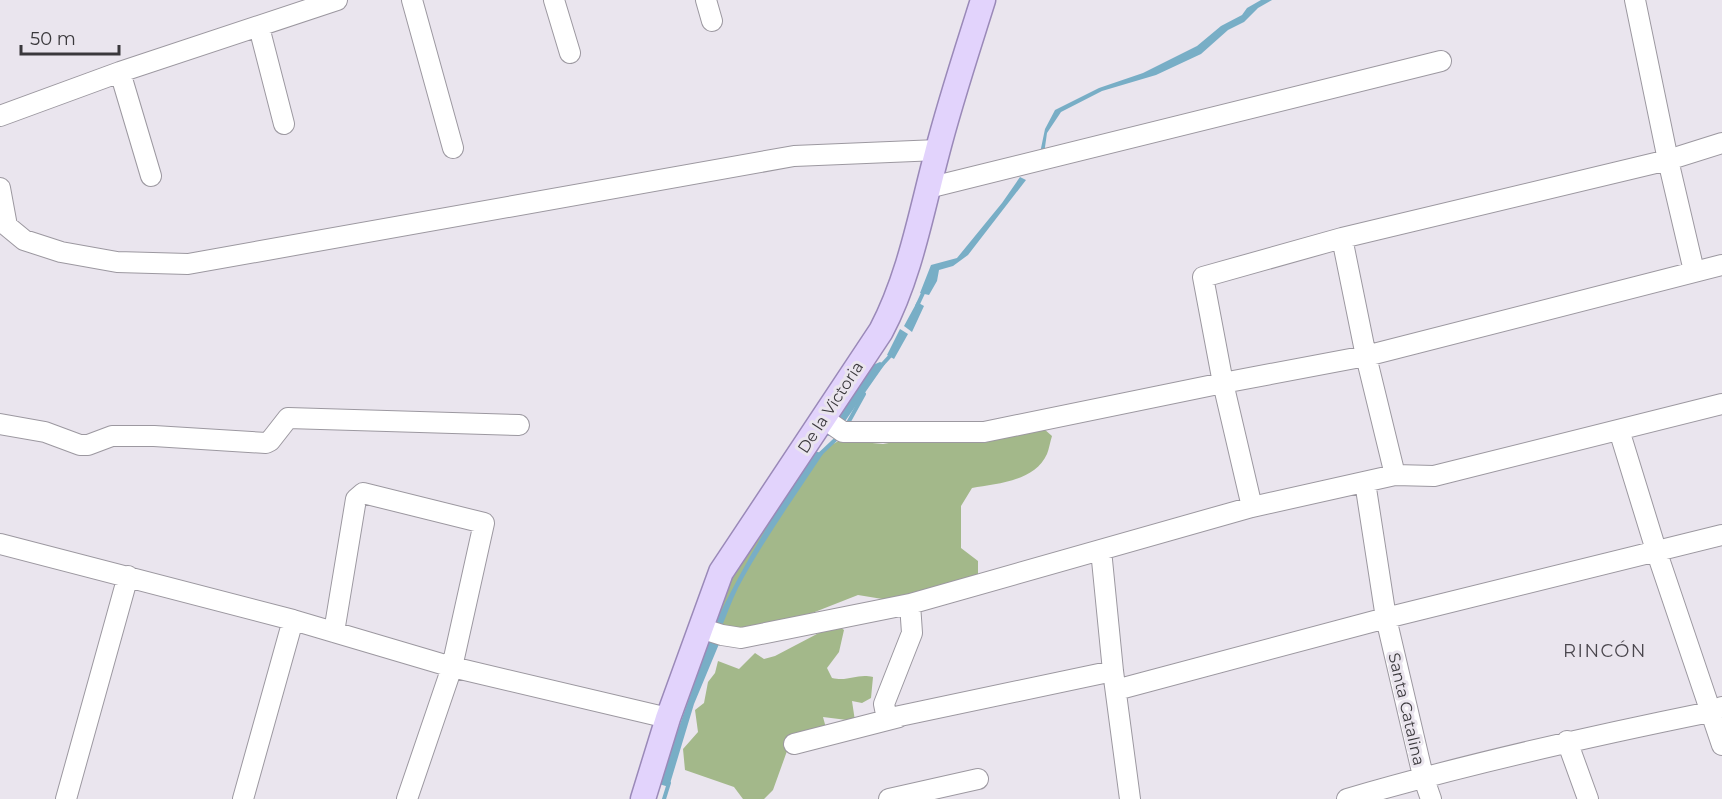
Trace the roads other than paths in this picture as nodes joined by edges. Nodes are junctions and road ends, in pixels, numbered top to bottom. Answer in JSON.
{"nodes":[{"id":1,"x":337,"y":0,"type":"edge"},
{"id":2,"x":412,"y":0,"type":"edge"},
{"id":3,"x":554,"y":0,"type":"edge"},
{"id":4,"x":706,"y":0,"type":"edge"},
{"id":5,"x":983,"y":0,"type":"edge"},
{"id":6,"x":1635,"y":0,"type":"edge"},
{"id":7,"x":712,"y":21,"type":"dead end"},
{"id":8,"x":259,"y":27,"type":"junction"},
{"id":9,"x":570,"y":53,"type":"dead end"},
{"id":10,"x":1441,"y":62,"type":"dead end"},
{"id":11,"x":120,"y":72,"type":"junction"},
{"id":12,"x":0,"y":116,"type":"edge"},
{"id":13,"x":284,"y":124,"type":"dead end"},
{"id":14,"x":1722,"y":143,"type":"edge"},
{"id":15,"x":453,"y":148,"type":"dead end"},
{"id":16,"x":938,"y":150,"type":"junction"},
{"id":17,"x":1668,"y":160,"type":"junction"},
{"id":18,"x":151,"y":176,"type":"dead end"},
{"id":19,"x":0,"y":188,"type":"edge"},
{"id":20,"x":928,"y":188,"type":"junction"},
{"id":21,"x":1342,"y":238,"type":"junction"},
{"id":22,"x":1722,"y":265,"type":"edge"},
{"id":23,"x":1694,"y":271,"type":"junction"},
{"id":24,"x":1366,"y":356,"type":"junction"},
{"id":25,"x":1223,"y":382,"type":"junction"},
{"id":26,"x":1722,"y":404,"type":"edge"},
{"id":27,"x":823,"y":418,"type":"junction"},
{"id":28,"x":0,"y":424,"type":"edge"},
{"id":29,"x":519,"y":425,"type":"dead end"},
{"id":30,"x":1619,"y":430,"type":"junction"},
{"id":31,"x":1395,"y":475,"type":"junction"},
{"id":32,"x":1365,"y":482,"type":"junction"},
{"id":33,"x":1252,"y":507,"type":"junction"},
{"id":34,"x":1722,"y":535,"type":"edge"},
{"id":35,"x":0,"y":544,"type":"edge"},
{"id":36,"x":1101,"y":550,"type":"junction"},
{"id":37,"x":1656,"y":551,"type":"junction"},
{"id":38,"x":128,"y":576,"type":"junction"},
{"id":39,"x":910,"y":604,"type":"junction"},
{"id":40,"x":1386,"y":618,"type":"junction"},
{"id":41,"x":293,"y":620,"type":"junction"},
{"id":42,"x":700,"y":628,"type":"junction"},
{"id":43,"x":334,"y":632,"type":"junction"},
{"id":44,"x":452,"y":667,"type":"junction"},
{"id":45,"x":1113,"y":670,"type":"junction"},
{"id":46,"x":1116,"y":690,"type":"junction"},
{"id":47,"x":1716,"y":710,"type":"edge"},
{"id":48,"x":899,"y":717,"type":"junction"},
{"id":49,"x":668,"y":718,"type":"junction"},
{"id":50,"x":1567,"y":741,"type":"junction"},
{"id":51,"x":794,"y":744,"type":"dead end"},
{"id":52,"x":1722,"y":745,"type":"edge"},
{"id":53,"x":1423,"y":777,"type":"junction"},
{"id":54,"x":978,"y":779,"type":"dead end"},
{"id":55,"x":66,"y":799,"type":"edge"},
{"id":56,"x":243,"y":799,"type":"edge"},
{"id":57,"x":407,"y":799,"type":"edge"},
{"id":58,"x":643,"y":799,"type":"edge"},
{"id":59,"x":888,"y":799,"type":"edge"},
{"id":60,"x":1130,"y":799,"type":"edge"},
{"id":61,"x":1347,"y":799,"type":"edge"},
{"id":62,"x":1431,"y":799,"type":"edge"},
{"id":63,"x":1588,"y":799,"type":"edge"}],
"edges":[{"from":1,"to":8,"type":"street"},
{"from":2,"to":15,"type":"street"},
{"from":3,"to":9,"type":"street"},
{"from":4,"to":7,"type":"street"},
{"from":5,"to":16,"type":"main road","name":"De la Victoria"},
{"from":6,"to":17,"type":"street"},
{"from":8,"to":11,"type":"street"},
{"from":8,"to":13,"type":"street"},
{"from":10,"to":20,"type":"street"},
{"from":11,"to":12,"type":"street"},
{"from":11,"to":18,"type":"street"},
{"from":14,"to":17,"type":"street"},
{"from":16,"to":19,"type":"street"},
{"from":16,"to":20,"type":"main road","name":"De la Victoria"},
{"from":17,"to":21,"type":"street"},
{"from":17,"to":23,"type":"street"},
{"from":20,"to":27,"type":"main road","name":"De la Victoria"},
{"from":21,"to":24,"type":"street"},
{"from":21,"to":25,"type":"street"},
{"from":22,"to":23,"type":"street"},
{"from":23,"to":24,"type":"street"},
{"from":24,"to":25,"type":"street"},
{"from":24,"to":31,"type":"street"},
{"from":25,"to":27,"type":"street"},
{"from":25,"to":33,"type":"street"},
{"from":26,"to":30,"type":"street"},
{"from":27,"to":42,"type":"main road","name":"De la Victoria"},
{"from":28,"to":29,"type":"street"},
{"from":30,"to":31,"type":"street"},
{"from":30,"to":37,"type":"street"},
{"from":31,"to":32,"type":"street"},
{"from":32,"to":33,"type":"street"},
{"from":32,"to":40,"type":"street","name":"Santa Catalina"},
{"from":33,"to":36,"type":"street"},
{"from":34,"to":37,"type":"street"},
{"from":35,"to":38,"type":"street"},
{"from":36,"to":39,"type":"street"},
{"from":36,"to":45,"type":"street"},
{"from":37,"to":40,"type":"street"},
{"from":37,"to":47,"type":"street"},
{"from":38,"to":41,"type":"street"},
{"from":38,"to":55,"type":"street"},
{"from":39,"to":42,"type":"street"},
{"from":39,"to":48,"type":"street"},
{"from":40,"to":46,"type":"street"},
{"from":40,"to":53,"type":"street","name":"Santa Catalina"},
{"from":41,"to":43,"type":"street"},
{"from":41,"to":56,"type":"street"},
{"from":42,"to":49,"type":"main road","name":"De la Victoria"},
{"from":43,"to":44,"type":"street"},
{"from":43,"to":44,"type":"street"},
{"from":44,"to":49,"type":"street"},
{"from":44,"to":57,"type":"street"},
{"from":45,"to":46,"type":"street"},
{"from":45,"to":48,"type":"street"},
{"from":46,"to":60,"type":"street"},
{"from":47,"to":50,"type":"street"},
{"from":47,"to":52,"type":"street"},
{"from":48,"to":51,"type":"street"},
{"from":49,"to":58,"type":"main road","name":"De la Victoria"},
{"from":50,"to":53,"type":"street"},
{"from":50,"to":63,"type":"street"},
{"from":53,"to":61,"type":"street"},
{"from":53,"to":62,"type":"street","name":"Santa Catalina"},
{"from":54,"to":59,"type":"street"}]}
